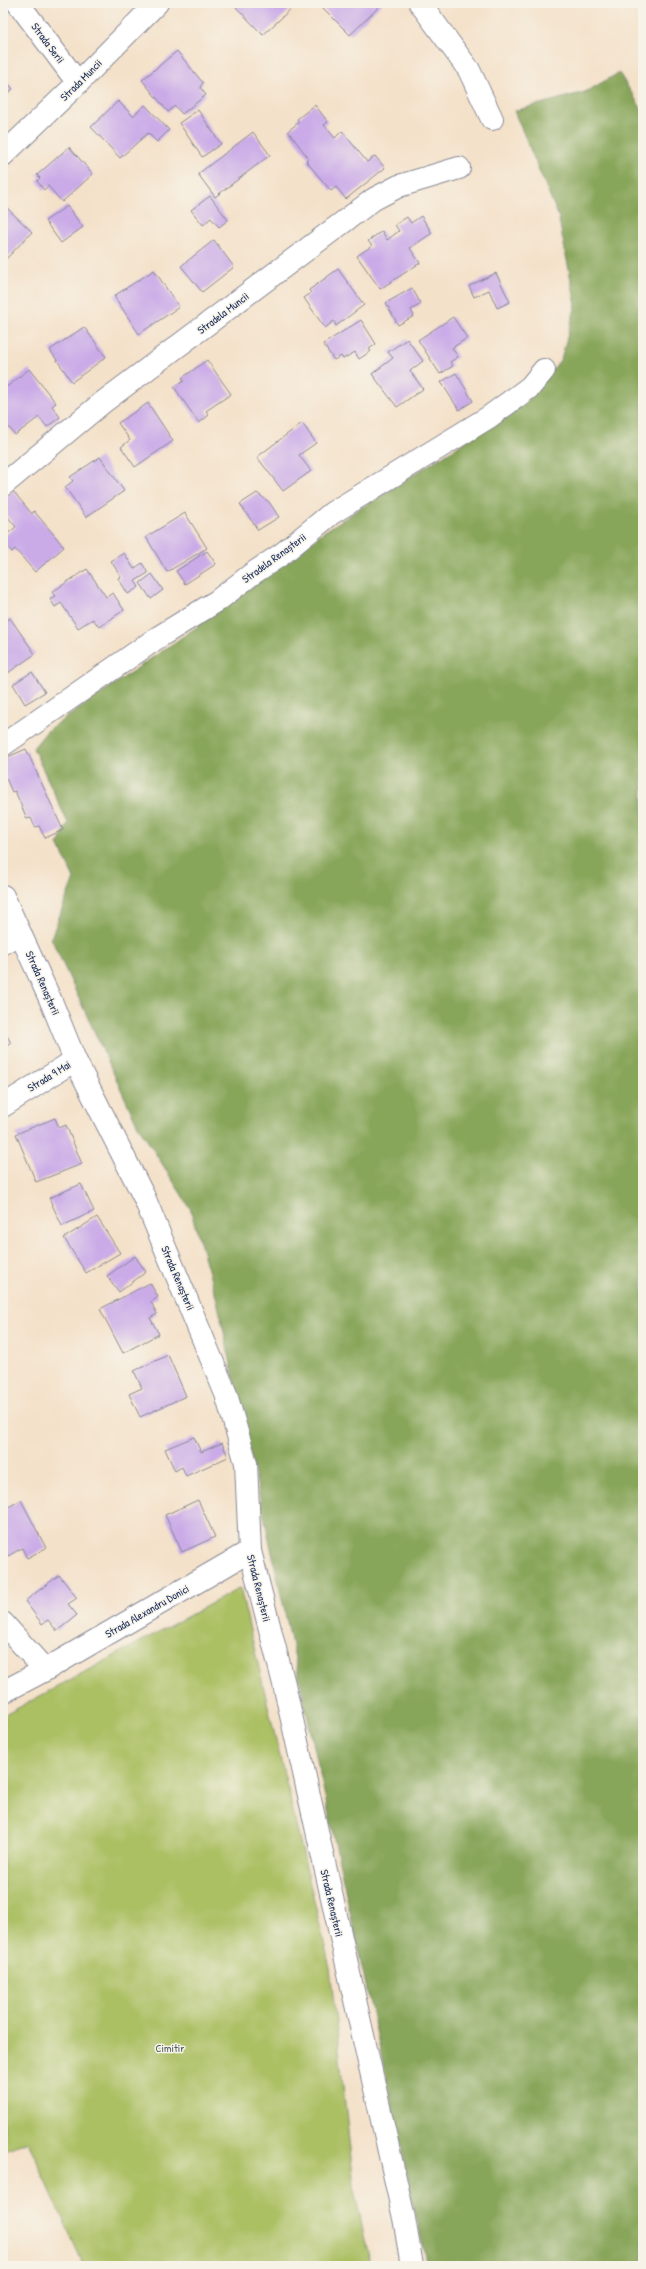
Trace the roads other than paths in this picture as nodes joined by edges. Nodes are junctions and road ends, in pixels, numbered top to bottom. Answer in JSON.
{"nodes":[{"id":1,"x":18,"y":3,"type":"edge"},
{"id":2,"x":157,"y":3,"type":"edge"},
{"id":3,"x":420,"y":3,"type":"edge"},
{"id":4,"x":78,"y":83,"type":"junction"},
{"id":5,"x":492,"y":119,"type":"dead end"},
{"id":6,"x":3,"y":155,"type":"edge"},
{"id":7,"x":459,"y":168,"type":"dead end"},
{"id":8,"x":544,"y":370,"type":"dead end"},
{"id":9,"x":3,"y":486,"type":"edge"},
{"id":10,"x":3,"y":745,"type":"edge"},
{"id":11,"x":3,"y":896,"type":"edge"},
{"id":12,"x":12,"y":938,"type":"edge"},
{"id":13,"x":76,"y":1060,"type":"junction"},
{"id":14,"x":3,"y":1106,"type":"edge"},
{"id":15,"x":250,"y":1551,"type":"junction"},
{"id":16,"x":3,"y":1623,"type":"edge"},
{"id":17,"x":45,"y":1670,"type":"junction"},
{"id":18,"x":3,"y":1692,"type":"edge"},
{"id":19,"x":412,"y":2266,"type":"edge"}],
"edges":[{"from":1,"to":4,"type":"street","name":"Strada Serii"},
{"from":2,"to":4,"type":"street","name":"Strada Muncii"},
{"from":3,"to":5,"type":"street"},
{"from":4,"to":6,"type":"street","name":"Strada Muncii"},
{"from":7,"to":9,"type":"street","name":"Stradela Muncii"},
{"from":8,"to":10,"type":"street","name":"Stradela Renașterii"},
{"from":11,"to":12,"type":"street","name":"Strada Renașterii"},
{"from":12,"to":13,"type":"street","name":"Strada Renașterii"},
{"from":13,"to":14,"type":"street","name":"Strada 9 Mai"},
{"from":13,"to":15,"type":"street","name":"Strada Renașterii"},
{"from":15,"to":17,"type":"street","name":"Strada Alexandru Donici"},
{"from":15,"to":19,"type":"street","name":"Strada Renașterii"},
{"from":16,"to":17,"type":"street"},
{"from":17,"to":18,"type":"street","name":"Strada Alexandru Donici"}]}
